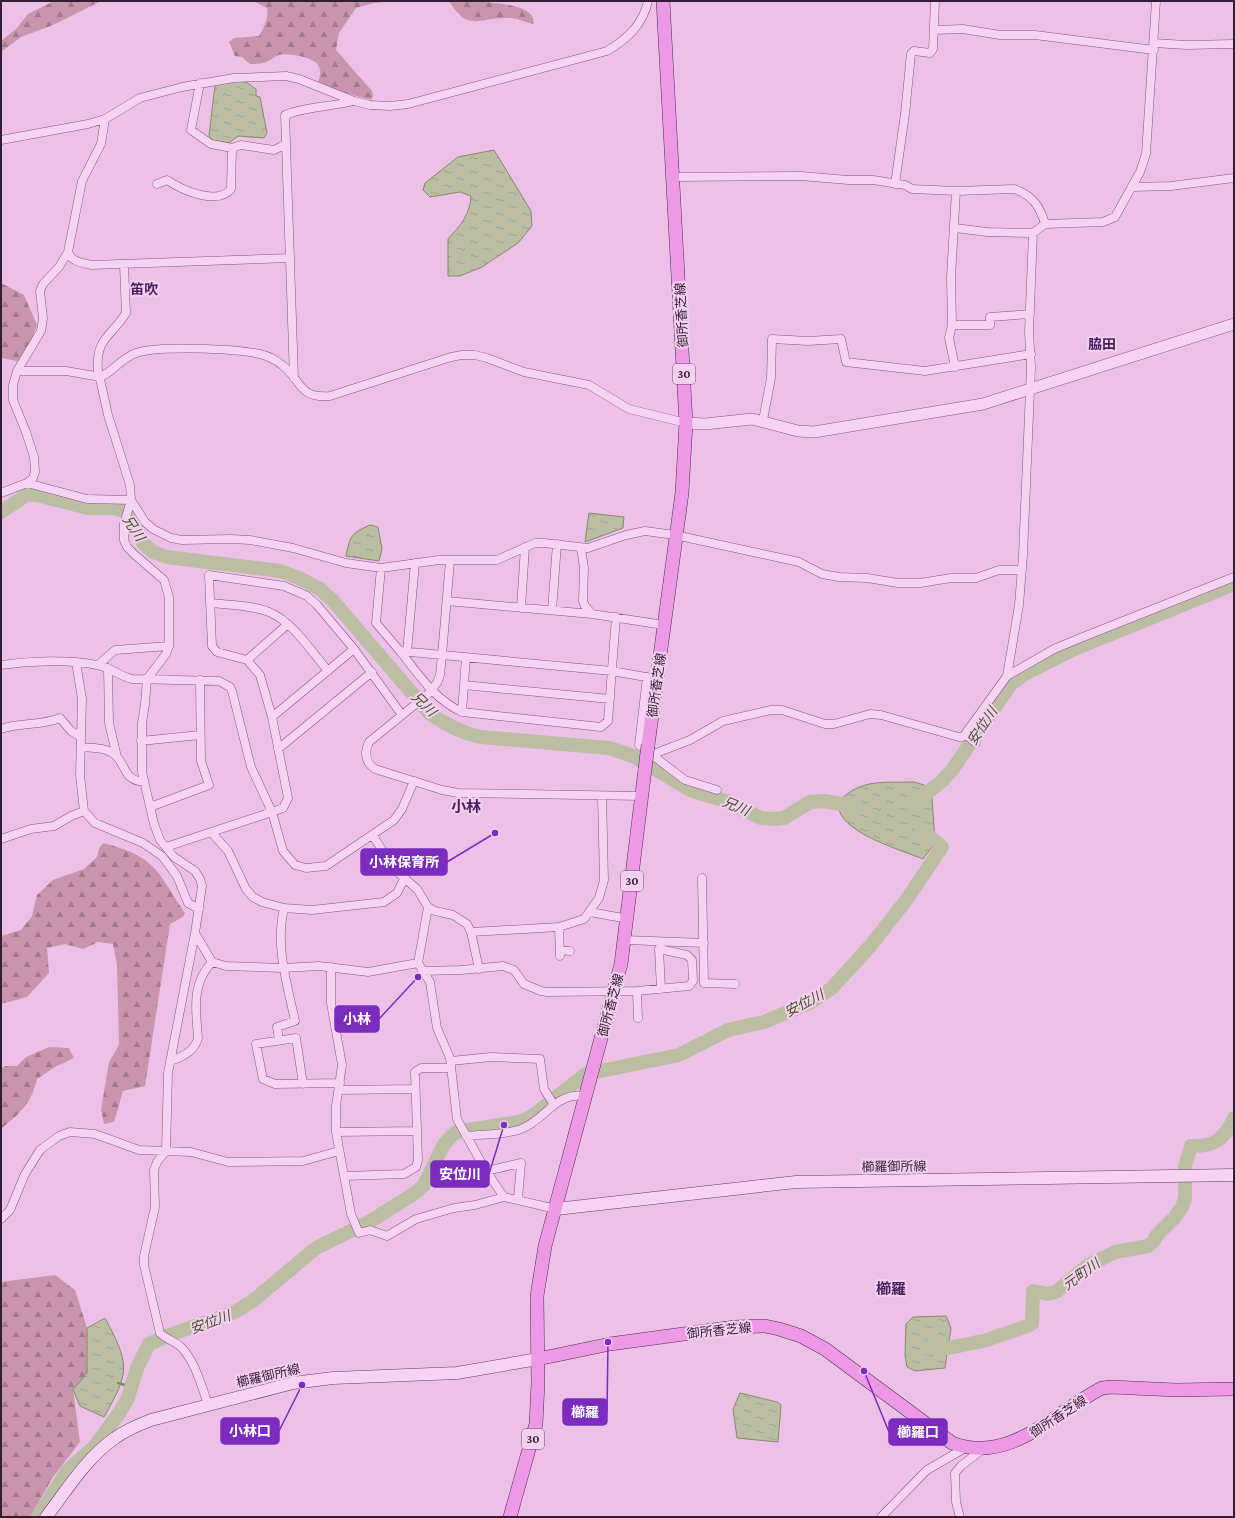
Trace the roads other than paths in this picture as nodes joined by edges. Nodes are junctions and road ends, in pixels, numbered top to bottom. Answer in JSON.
{"nodes":[{"id":1,"x":648,"y":1,"type":"edge"},
{"id":2,"x":663,"y":1,"type":"edge"},
{"id":3,"x":935,"y":1,"type":"edge"},
{"id":4,"x":1156,"y":1,"type":"edge"},
{"id":5,"x":934,"y":30,"type":"junction"},
{"id":6,"x":1234,"y":44,"type":"edge"},
{"id":7,"x":1154,"y":46,"type":"junction"},
{"id":8,"x":200,"y":83,"type":"junction"},
{"id":9,"x":354,"y":101,"type":"junction"},
{"id":10,"x":105,"y":119,"type":"junction"},
{"id":11,"x":1,"y":140,"type":"edge"},
{"id":12,"x":286,"y":144,"type":"junction"},
{"id":13,"x":232,"y":148,"type":"junction"},
{"id":14,"x":674,"y":177,"type":"junction"},
{"id":15,"x":1234,"y":178,"type":"edge"},
{"id":16,"x":157,"y":184,"type":"dead end"},
{"id":17,"x":895,"y":184,"type":"junction"},
{"id":18,"x":1132,"y":186,"type":"junction"},
{"id":19,"x":956,"y":191,"type":"junction"},
{"id":20,"x":1045,"y":224,"type":"junction"},
{"id":21,"x":955,"y":228,"type":"junction"},
{"id":22,"x":1033,"y":233,"type":"junction"},
{"id":23,"x":68,"y":252,"type":"junction"},
{"id":24,"x":290,"y":258,"type":"junction"},
{"id":25,"x":124,"y":265,"type":"junction"},
{"id":26,"x":1030,"y":314,"type":"junction"},
{"id":27,"x":1234,"y":324,"type":"edge"},
{"id":28,"x":952,"y":325,"type":"junction"},
{"id":29,"x":1031,"y":354,"type":"junction"},
{"id":30,"x":955,"y":367,"type":"junction"},
{"id":31,"x":17,"y":371,"type":"junction"},
{"id":32,"x":100,"y":377,"type":"junction"},
{"id":33,"x":294,"y":379,"type":"junction"},
{"id":34,"x":1030,"y":389,"type":"junction"},
{"id":35,"x":763,"y":420,"type":"junction"},
{"id":36,"x":686,"y":423,"type":"junction"},
{"id":37,"x":27,"y":483,"type":"junction"},
{"id":38,"x":1,"y":493,"type":"edge"},
{"id":39,"x":130,"y":503,"type":"junction"},
{"id":40,"x":675,"y":535,"type":"junction"},
{"id":41,"x":557,"y":544,"type":"junction"},
{"id":42,"x":525,"y":547,"type":"junction"},
{"id":43,"x":581,"y":548,"type":"junction"},
{"id":44,"x":450,"y":561,"type":"junction"},
{"id":45,"x":415,"y":563,"type":"junction"},
{"id":46,"x":381,"y":568,"type":"junction"},
{"id":47,"x":1022,"y":570,"type":"junction"},
{"id":48,"x":1234,"y":576,"type":"edge"},
{"id":49,"x":446,"y":602,"type":"junction"},
{"id":50,"x":210,"y":603,"type":"junction"},
{"id":51,"x":521,"y":608,"type":"junction"},
{"id":52,"x":552,"y":610,"type":"junction"},
{"id":53,"x":592,"y":614,"type":"junction"},
{"id":54,"x":616,"y":617,"type":"junction"},
{"id":55,"x":288,"y":624,"type":"junction"},
{"id":56,"x":664,"y":625,"type":"junction"},
{"id":57,"x":169,"y":646,"type":"junction"},
{"id":58,"x":354,"y":650,"type":"junction"},
{"id":59,"x":404,"y":652,"type":"junction"},
{"id":60,"x":442,"y":655,"type":"junction"},
{"id":61,"x":466,"y":657,"type":"junction"},
{"id":62,"x":247,"y":660,"type":"junction"},
{"id":63,"x":76,"y":662,"type":"junction"},
{"id":64,"x":1,"y":665,"type":"edge"},
{"id":65,"x":98,"y":665,"type":"junction"},
{"id":66,"x":108,"y":668,"type":"junction"},
{"id":67,"x":328,"y":671,"type":"junction"},
{"id":68,"x":612,"y":671,"type":"junction"},
{"id":69,"x":372,"y":672,"type":"junction"},
{"id":70,"x":1007,"y":676,"type":"junction"},
{"id":71,"x":652,"y":678,"type":"junction"},
{"id":72,"x":147,"y":679,"type":"junction"},
{"id":73,"x":200,"y":680,"type":"junction"},
{"id":74,"x":464,"y":685,"type":"junction"},
{"id":75,"x":430,"y":692,"type":"junction"},
{"id":76,"x":610,"y":699,"type":"junction"},
{"id":77,"x":462,"y":712,"type":"junction"},
{"id":78,"x":402,"y":715,"type":"junction"},
{"id":79,"x":272,"y":717,"type":"junction"},
{"id":80,"x":1,"y":729,"type":"edge"},
{"id":81,"x":200,"y":734,"type":"junction"},
{"id":82,"x":966,"y":734,"type":"junction"},
{"id":83,"x":81,"y":737,"type":"junction"},
{"id":84,"x":141,"y":741,"type":"junction"},
{"id":85,"x":976,"y":743,"type":"dead end"},
{"id":86,"x":81,"y":747,"type":"junction"},
{"id":87,"x":278,"y":749,"type":"junction"},
{"id":88,"x":649,"y":750,"type":"junction"},
{"id":89,"x":117,"y":756,"type":"junction"},
{"id":90,"x":414,"y":781,"type":"junction"},
{"id":91,"x":144,"y":782,"type":"junction"},
{"id":92,"x":717,"y":790,"type":"dead end"},
{"id":93,"x":602,"y":796,"type":"junction"},
{"id":94,"x":641,"y":796,"type":"junction"},
{"id":95,"x":150,"y":807,"type":"junction"},
{"id":96,"x":84,"y":811,"type":"junction"},
{"id":97,"x":272,"y":812,"type":"junction"},
{"id":98,"x":212,"y":833,"type":"junction"},
{"id":99,"x":373,"y":836,"type":"junction"},
{"id":100,"x":1,"y":839,"type":"edge"},
{"id":101,"x":166,"y":847,"type":"junction"},
{"id":102,"x":702,"y":878,"type":"dead end"},
{"id":103,"x":404,"y":879,"type":"junction"},
{"id":104,"x":428,"y":907,"type":"junction"},
{"id":105,"x":284,"y":908,"type":"junction"},
{"id":106,"x":199,"y":909,"type":"junction"},
{"id":107,"x":590,"y":912,"type":"junction"},
{"id":108,"x":628,"y":919,"type":"junction"},
{"id":109,"x":559,"y":927,"type":"junction"},
{"id":110,"x":471,"y":932,"type":"junction"},
{"id":111,"x":195,"y":933,"type":"junction"},
{"id":112,"x":625,"y":940,"type":"junction"},
{"id":113,"x":704,"y":943,"type":"junction"},
{"id":114,"x":570,"y":951,"type":"dead end"},
{"id":115,"x":212,"y":962,"type":"junction"},
{"id":116,"x":331,"y":967,"type":"junction"},
{"id":117,"x":420,"y":967,"type":"junction"},
{"id":118,"x":283,"y":968,"type":"junction"},
{"id":119,"x":478,"y":968,"type":"junction"},
{"id":120,"x":735,"y":984,"type":"dead end"},
{"id":121,"x":661,"y":989,"type":"junction"},
{"id":122,"x":615,"y":991,"type":"junction"},
{"id":123,"x":638,"y":991,"type":"junction"},
{"id":124,"x":638,"y":1018,"type":"dead end"},
{"id":125,"x":279,"y":1040,"type":"junction"},
{"id":126,"x":170,"y":1061,"type":"junction"},
{"id":127,"x":451,"y":1064,"type":"junction"},
{"id":128,"x":303,"y":1084,"type":"junction"},
{"id":129,"x":339,"y":1087,"type":"junction"},
{"id":130,"x":415,"y":1089,"type":"junction"},
{"id":131,"x":586,"y":1096,"type":"junction"},
{"id":132,"x":551,"y":1101,"type":"junction"},
{"id":133,"x":336,"y":1132,"type":"junction"},
{"id":134,"x":416,"y":1132,"type":"junction"},
{"id":135,"x":466,"y":1136,"type":"junction"},
{"id":136,"x":166,"y":1150,"type":"junction"},
{"id":137,"x":339,"y":1151,"type":"junction"},
{"id":138,"x":486,"y":1171,"type":"junction"},
{"id":139,"x":1234,"y":1175,"type":"edge"},
{"id":140,"x":345,"y":1176,"type":"junction"},
{"id":141,"x":504,"y":1197,"type":"junction"},
{"id":142,"x":518,"y":1199,"type":"junction"},
{"id":143,"x":556,"y":1209,"type":"junction"},
{"id":144,"x":1,"y":1218,"type":"edge"},
{"id":145,"x":538,"y":1358,"type":"junction"},
{"id":146,"x":1234,"y":1389,"type":"edge"},
{"id":147,"x":208,"y":1404,"type":"junction"},
{"id":148,"x":965,"y":1448,"type":"junction"},
{"id":149,"x":984,"y":1448,"type":"junction"},
{"id":150,"x":46,"y":1517,"type":"edge"},
{"id":151,"x":510,"y":1517,"type":"edge"},
{"id":152,"x":880,"y":1517,"type":"edge"},
{"id":153,"x":960,"y":1517,"type":"edge"}],
"edges":[{"from":1,"to":9,"type":"street"},
{"from":2,"to":14,"type":"main road","name":"御所香芝線","number":"30"},
{"from":3,"to":5,"type":"street"},
{"from":4,"to":7,"type":"street"},
{"from":5,"to":7,"type":"street"},
{"from":5,"to":17,"type":"street"},
{"from":6,"to":7,"type":"street"},
{"from":7,"to":18,"type":"street"},
{"from":8,"to":9,"type":"street"},
{"from":8,"to":10,"type":"street"},
{"from":8,"to":13,"type":"street"},
{"from":9,"to":12,"type":"street"},
{"from":10,"to":11,"type":"street"},
{"from":10,"to":23,"type":"street"},
{"from":12,"to":13,"type":"street"},
{"from":12,"to":24,"type":"street"},
{"from":13,"to":16,"type":"street"},
{"from":14,"to":17,"type":"street"},
{"from":14,"to":36,"type":"main road","name":"御所香芝線","number":"30"},
{"from":15,"to":18,"type":"street"},
{"from":17,"to":19,"type":"street"},
{"from":18,"to":20,"type":"street"},
{"from":19,"to":20,"type":"street"},
{"from":19,"to":21,"type":"street"},
{"from":20,"to":22,"type":"street"},
{"from":21,"to":22,"type":"street"},
{"from":21,"to":28,"type":"street"},
{"from":22,"to":26,"type":"street"},
{"from":23,"to":25,"type":"street"},
{"from":23,"to":31,"type":"street"},
{"from":24,"to":25,"type":"street"},
{"from":24,"to":33,"type":"street"},
{"from":25,"to":32,"type":"street"},
{"from":26,"to":28,"type":"street"},
{"from":26,"to":29,"type":"street"},
{"from":27,"to":34,"type":"street"},
{"from":28,"to":30,"type":"street"},
{"from":29,"to":30,"type":"street"},
{"from":29,"to":34,"type":"street"},
{"from":30,"to":35,"type":"street"},
{"from":31,"to":32,"type":"street"},
{"from":31,"to":37,"type":"street"},
{"from":32,"to":33,"type":"street"},
{"from":32,"to":39,"type":"street"},
{"from":33,"to":36,"type":"street"},
{"from":34,"to":35,"type":"street"},
{"from":34,"to":47,"type":"street"},
{"from":35,"to":36,"type":"street"},
{"from":36,"to":40,"type":"main road","name":"御所香芝線","number":"30"},
{"from":37,"to":38,"type":"street"},
{"from":37,"to":39,"type":"street"},
{"from":39,"to":46,"type":"street"},
{"from":39,"to":57,"type":"street"},
{"from":40,"to":43,"type":"street"},
{"from":40,"to":47,"type":"street"},
{"from":40,"to":56,"type":"main road","name":"御所香芝線","number":"30"},
{"from":41,"to":42,"type":"street"},
{"from":41,"to":43,"type":"street"},
{"from":41,"to":52,"type":"street"},
{"from":42,"to":44,"type":"street"},
{"from":42,"to":51,"type":"street"},
{"from":43,"to":53,"type":"street"},
{"from":44,"to":45,"type":"street"},
{"from":44,"to":49,"type":"street"},
{"from":45,"to":46,"type":"street"},
{"from":45,"to":59,"type":"street"},
{"from":46,"to":59,"type":"street"},
{"from":47,"to":70,"type":"street"},
{"from":48,"to":70,"type":"street"},
{"from":49,"to":51,"type":"street"},
{"from":49,"to":60,"type":"street"},
{"from":50,"to":55,"type":"street"},
{"from":50,"to":58,"type":"street"},
{"from":50,"to":62,"type":"street"},
{"from":51,"to":52,"type":"street"},
{"from":52,"to":53,"type":"street"},
{"from":53,"to":54,"type":"street"},
{"from":54,"to":56,"type":"street"},
{"from":54,"to":68,"type":"street"},
{"from":55,"to":62,"type":"street"},
{"from":55,"to":67,"type":"street"},
{"from":56,"to":71,"type":"main road","name":"御所香芝線","number":"30"},
{"from":57,"to":65,"type":"street"},
{"from":57,"to":72,"type":"street"},
{"from":58,"to":67,"type":"street"},
{"from":58,"to":69,"type":"street"},
{"from":59,"to":60,"type":"street"},
{"from":59,"to":75,"type":"street"},
{"from":60,"to":61,"type":"street"},
{"from":60,"to":75,"type":"street"},
{"from":61,"to":68,"type":"street"},
{"from":61,"to":74,"type":"street"},
{"from":62,"to":79,"type":"street"},
{"from":63,"to":64,"type":"street"},
{"from":63,"to":65,"type":"street"},
{"from":63,"to":83,"type":"street"},
{"from":65,"to":66,"type":"street"},
{"from":66,"to":72,"type":"street"},
{"from":66,"to":89,"type":"street"},
{"from":67,"to":79,"type":"street"},
{"from":68,"to":71,"type":"street"},
{"from":68,"to":76,"type":"street"},
{"from":69,"to":78,"type":"street"},
{"from":69,"to":87,"type":"street"},
{"from":70,"to":82,"type":"street"},
{"from":71,"to":88,"type":"main road","name":"御所香芝線","number":"30"},
{"from":72,"to":73,"type":"street"},
{"from":72,"to":84,"type":"street"},
{"from":73,"to":81,"type":"street"},
{"from":73,"to":97,"type":"street"},
{"from":74,"to":76,"type":"street"},
{"from":74,"to":77,"type":"street"},
{"from":75,"to":77,"type":"street"},
{"from":75,"to":78,"type":"street"},
{"from":76,"to":77,"type":"street"},
{"from":78,"to":90,"type":"street"},
{"from":79,"to":87,"type":"street"},
{"from":80,"to":83,"type":"street"},
{"from":81,"to":84,"type":"street"},
{"from":81,"to":95,"type":"street"},
{"from":82,"to":85,"type":"street"},
{"from":82,"to":88,"type":"street"},
{"from":83,"to":86,"type":"street"},
{"from":84,"to":91,"type":"street"},
{"from":86,"to":89,"type":"street"},
{"from":86,"to":96,"type":"street"},
{"from":87,"to":97,"type":"street"},
{"from":88,"to":92,"type":"street"},
{"from":88,"to":94,"type":"main road","name":"御所香芝線","number":"30","bridge":true},
{"from":89,"to":91,"type":"street"},
{"from":90,"to":93,"type":"street"},
{"from":90,"to":99,"type":"street"},
{"from":91,"to":95,"type":"street"},
{"from":93,"to":94,"type":"street"},
{"from":93,"to":107,"type":"street"},
{"from":94,"to":108,"type":"main road","name":"御所香芝線","number":"30"},
{"from":95,"to":101,"type":"street"},
{"from":96,"to":100,"type":"street"},
{"from":96,"to":106,"type":"street"},
{"from":97,"to":98,"type":"street"},
{"from":97,"to":99,"type":"street"},
{"from":98,"to":101,"type":"street"},
{"from":98,"to":105,"type":"street"},
{"from":99,"to":103,"type":"street"},
{"from":101,"to":106,"type":"street"},
{"from":102,"to":113,"type":"street"},
{"from":103,"to":104,"type":"street"},
{"from":103,"to":105,"type":"street"},
{"from":104,"to":110,"type":"street"},
{"from":104,"to":117,"type":"street"},
{"from":105,"to":118,"type":"street"},
{"from":106,"to":111,"type":"street"},
{"from":107,"to":108,"type":"street"},
{"from":107,"to":109,"type":"street"},
{"from":108,"to":112,"type":"main road","name":"御所香芝線","number":"30"},
{"from":109,"to":110,"type":"street"},
{"from":109,"to":114,"type":"street"},
{"from":110,"to":119,"type":"street"},
{"from":111,"to":115,"type":"street"},
{"from":111,"to":126,"type":"street"},
{"from":112,"to":113,"type":"street"},
{"from":112,"to":122,"type":"main road","name":"御所香芝線","number":"30"},
{"from":113,"to":120,"type":"street"},
{"from":115,"to":118,"type":"street"},
{"from":115,"to":126,"type":"street"},
{"from":116,"to":117,"type":"street"},
{"from":116,"to":118,"type":"street"},
{"from":116,"to":129,"type":"street"},
{"from":117,"to":119,"type":"street"},
{"from":117,"to":127,"type":"street"},
{"from":118,"to":125,"type":"street"},
{"from":119,"to":122,"type":"street"},
{"from":121,"to":121,"type":"street"},
{"from":121,"to":123,"type":"street"},
{"from":122,"to":123,"type":"street"},
{"from":122,"to":131,"type":"main road","name":"御所香芝線","number":"30"},
{"from":123,"to":124,"type":"street"},
{"from":125,"to":128,"type":"street"},
{"from":125,"to":128,"type":"street"},
{"from":126,"to":136,"type":"street"},
{"from":127,"to":130,"type":"street"},
{"from":127,"to":132,"type":"street"},
{"from":127,"to":135,"type":"street"},
{"from":128,"to":129,"type":"street"},
{"from":129,"to":130,"type":"street"},
{"from":129,"to":133,"type":"street"},
{"from":130,"to":134,"type":"street"},
{"from":131,"to":132,"type":"street"},
{"from":131,"to":143,"type":"main road","name":"御所香芝線","number":"30"},
{"from":132,"to":135,"type":"street"},
{"from":133,"to":134,"type":"street"},
{"from":133,"to":137,"type":"street"},
{"from":134,"to":140,"type":"street"},
{"from":135,"to":138,"type":"street"},
{"from":136,"to":137,"type":"street"},
{"from":136,"to":144,"type":"street"},
{"from":136,"to":147,"type":"street"},
{"from":137,"to":140,"type":"street"},
{"from":138,"to":141,"type":"street"},
{"from":138,"to":142,"type":"street"},
{"from":139,"to":143,"type":"main road","name":"櫛羅御所線"},
{"from":140,"to":141,"type":"street"},
{"from":141,"to":142,"type":"street"},
{"from":142,"to":143,"type":"street"},
{"from":143,"to":145,"type":"main road","name":"御所香芝線","number":"30"},
{"from":145,"to":147,"type":"main road","name":"櫛羅御所線"},
{"from":145,"to":148,"type":"main road","name":"御所香芝線"},
{"from":145,"to":151,"type":"main road","name":"御所香芝線","number":"30"},
{"from":146,"to":149,"type":"main road","name":"御所香芝線"},
{"from":147,"to":150,"type":"main road","name":"櫛羅御所線"},
{"from":148,"to":149,"type":"main road","name":"御所香芝線"},
{"from":148,"to":152,"type":"street"},
{"from":149,"to":153,"type":"street"}]}
